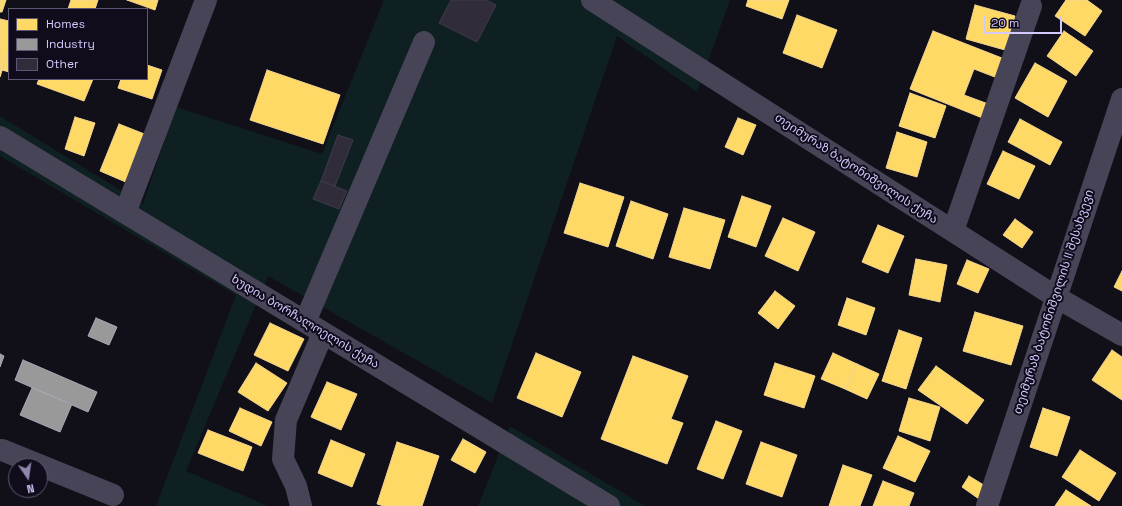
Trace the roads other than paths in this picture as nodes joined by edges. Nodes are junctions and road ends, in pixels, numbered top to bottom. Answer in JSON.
{"nodes":[{"id":1,"x":206,"y":0,"type":"edge"},
{"id":2,"x":592,"y":0,"type":"edge"},
{"id":3,"x":1031,"y":6,"type":"dead end"},
{"id":4,"x":424,"y":42,"type":"dead end"},
{"id":5,"x":1122,"y":99,"type":"edge"},
{"id":6,"x":0,"y":137,"type":"edge"},
{"id":7,"x":125,"y":213,"type":"junction"},
{"id":8,"x":953,"y":231,"type":"junction"},
{"id":9,"x":1056,"y":297,"type":"junction"},
{"id":10,"x":314,"y":327,"type":"junction"},
{"id":11,"x":1122,"y":335,"type":"edge"},
{"id":12,"x":0,"y":450,"type":"edge"},
{"id":13,"x":112,"y":495,"type":"dead end"},
{"id":14,"x":301,"y":506,"type":"edge"},
{"id":15,"x":609,"y":506,"type":"edge"},
{"id":16,"x":987,"y":506,"type":"edge"}],
"edges":[{"from":1,"to":7,"type":"street"},
{"from":2,"to":8,"type":"street","name":"თეიმურაზ ბატონიშვილის ქუჩა"},
{"from":3,"to":8,"type":"street"},
{"from":4,"to":10,"type":"street"},
{"from":5,"to":9,"type":"street","name":"თეიმურაზ ბატონიშვილის II შესახვევი"},
{"from":6,"to":7,"type":"street","name":"ხუდია ბორჩალოელის ქუჩა"},
{"from":7,"to":10,"type":"street","name":"ხუდია ბორჩალოელის ქუჩა"},
{"from":8,"to":9,"type":"street","name":"თეიმურაზ ბატონიშვილის ქუჩა"},
{"from":9,"to":11,"type":"street","name":"თეიმურაზ ბატონიშვილის ქუჩა"},
{"from":9,"to":16,"type":"street","name":"თეიმურაზ ბატონიშვილის II შესახვევი"},
{"from":10,"to":14,"type":"street"},
{"from":10,"to":15,"type":"street","name":"ხუდია ბორჩალოელის ქუჩა"},
{"from":12,"to":13,"type":"street"}]}
